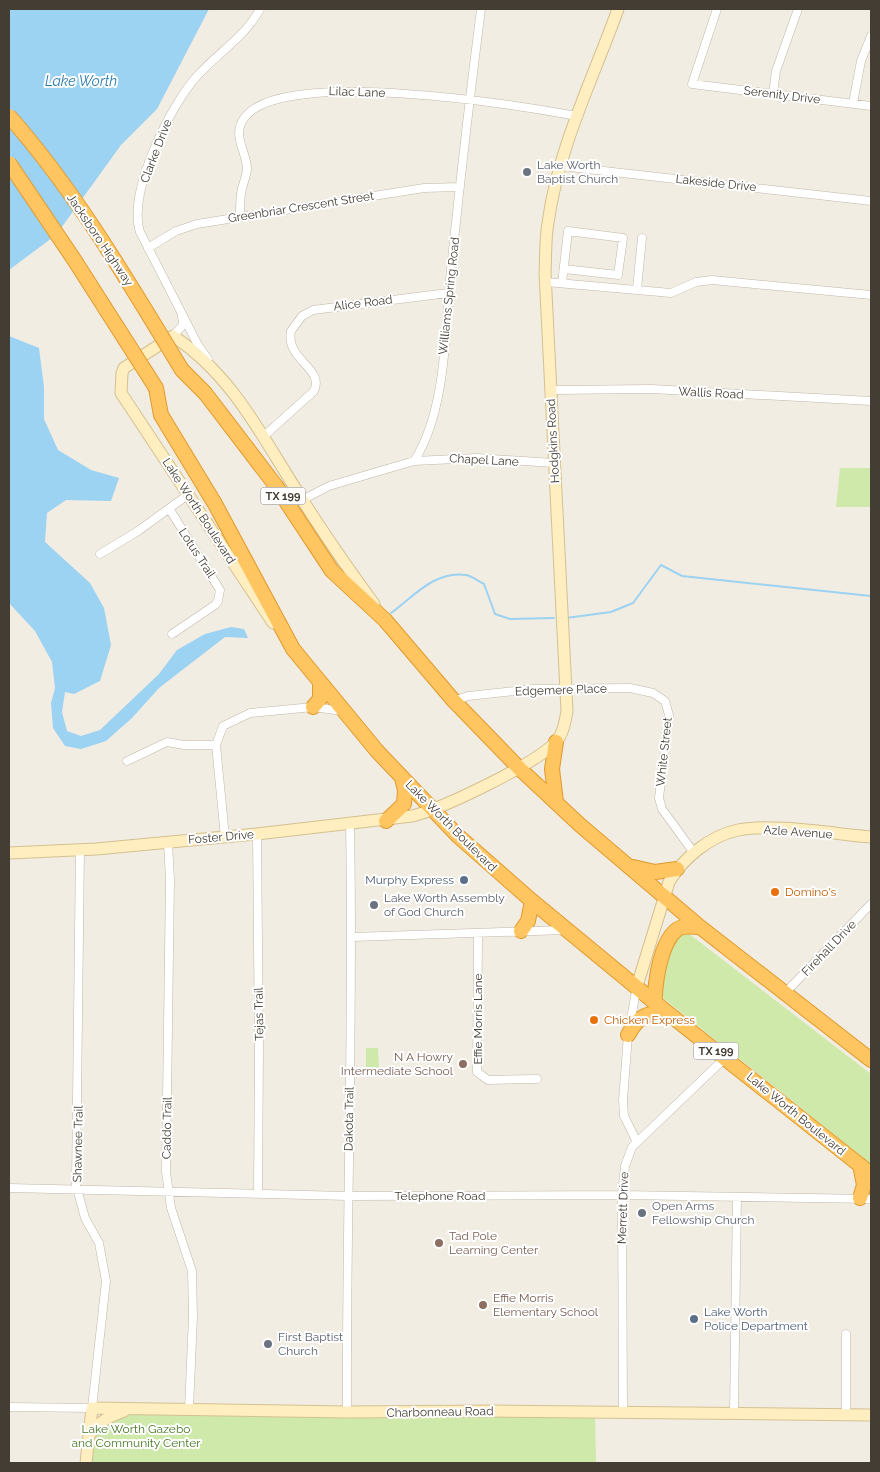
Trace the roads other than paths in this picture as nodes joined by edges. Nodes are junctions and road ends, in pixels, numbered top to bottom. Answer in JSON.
{"nodes":[{"id":1,"x":260,"y":9,"type":"edge"},
{"id":2,"x":481,"y":9,"type":"edge"},
{"id":3,"x":618,"y":9,"type":"edge"},
{"id":4,"x":717,"y":9,"type":"edge"},
{"id":5,"x":798,"y":9,"type":"edge"},
{"id":6,"x":871,"y":36,"type":"edge"},
{"id":7,"x":773,"y":94,"type":"junction"},
{"id":8,"x":470,"y":99,"type":"junction"},
{"id":9,"x":853,"y":103,"type":"junction"},
{"id":10,"x":871,"y":106,"type":"edge"},
{"id":11,"x":9,"y":116,"type":"edge"},
{"id":12,"x":577,"y":116,"type":"junction"},
{"id":13,"x":9,"y":163,"type":"edge"},
{"id":14,"x":560,"y":166,"type":"junction"},
{"id":15,"x":460,"y":187,"type":"junction"},
{"id":16,"x":871,"y":201,"type":"edge"},
{"id":17,"x":240,"y":217,"type":"junction"},
{"id":18,"x":642,"y":238,"type":"dead end"},
{"id":19,"x":148,"y":248,"type":"junction"},
{"id":20,"x":564,"y":269,"type":"junction"},
{"id":21,"x":546,"y":282,"type":"junction"},
{"id":22,"x":562,"y":283,"type":"junction"},
{"id":23,"x":637,"y":289,"type":"junction"},
{"id":24,"x":448,"y":293,"type":"junction"},
{"id":25,"x":871,"y":295,"type":"edge"},
{"id":26,"x":181,"y":311,"type":"junction"},
{"id":27,"x":173,"y":336,"type":"junction"},
{"id":28,"x":214,"y":368,"type":"junction"},
{"id":29,"x":550,"y":390,"type":"junction"},
{"id":30,"x":871,"y":401,"type":"edge"},
{"id":31,"x":263,"y":437,"type":"junction"},
{"id":32,"x":414,"y":461,"type":"junction"},
{"id":33,"x":554,"y":463,"type":"junction"},
{"id":34,"x":189,"y":494,"type":"junction"},
{"id":35,"x":302,"y":500,"type":"junction"},
{"id":36,"x":170,"y":510,"type":"junction"},
{"id":37,"x":100,"y":554,"type":"dead end"},
{"id":38,"x":385,"y":620,"type":"junction"},
{"id":39,"x":172,"y":634,"type":"dead end"},
{"id":40,"x":293,"y":649,"type":"junction"},
{"id":41,"x":320,"y":683,"type":"junction"},
{"id":42,"x":566,"y":688,"type":"junction"},
{"id":43,"x":454,"y":701,"type":"junction"},
{"id":44,"x":665,"y":701,"type":"joint"},
{"id":45,"x":313,"y":707,"type":"junction"},
{"id":46,"x":343,"y":711,"type":"junction"},
{"id":47,"x":556,"y":742,"type":"junction"},
{"id":48,"x":216,"y":745,"type":"junction"},
{"id":49,"x":127,"y":761,"type":"dead end"},
{"id":50,"x":519,"y":768,"type":"junction"},
{"id":51,"x":402,"y":777,"type":"junction"},
{"id":52,"x":556,"y":802,"type":"junction"},
{"id":53,"x":432,"y":810,"type":"junction"},
{"id":54,"x":386,"y":821,"type":"junction"},
{"id":55,"x":350,"y":825,"type":"junction"},
{"id":56,"x":257,"y":834,"type":"junction"},
{"id":57,"x":225,"y":837,"type":"junction"},
{"id":58,"x":871,"y":837,"type":"edge"},
{"id":59,"x":168,"y":842,"type":"junction"},
{"id":60,"x":80,"y":849,"type":"junction"},
{"id":61,"x":694,"y":853,"type":"junction"},
{"id":62,"x":9,"y":854,"type":"edge"},
{"id":63,"x":630,"y":866,"type":"junction"},
{"id":64,"x":677,"y":869,"type":"junction"},
{"id":65,"x":665,"y":895,"type":"junction"},
{"id":66,"x":532,"y":901,"type":"junction"},
{"id":67,"x":871,"y":904,"type":"edge"},
{"id":68,"x":700,"y":927,"type":"junction"},
{"id":69,"x":567,"y":930,"type":"junction"},
{"id":70,"x":521,"y":931,"type":"junction"},
{"id":71,"x":478,"y":933,"type":"junction"},
{"id":72,"x":352,"y":937,"type":"junction"},
{"id":73,"x":637,"y":986,"type":"junction"},
{"id":74,"x":786,"y":992,"type":"junction"},
{"id":75,"x":655,"y":1002,"type":"junction"},
{"id":76,"x":669,"y":1014,"type":"junction"},
{"id":77,"x":628,"y":1035,"type":"junction"},
{"id":78,"x":725,"y":1058,"type":"junction"},
{"id":79,"x":871,"y":1060,"type":"edge"},
{"id":80,"x":537,"y":1079,"type":"dead end"},
{"id":81,"x":637,"y":1142,"type":"junction"},
{"id":82,"x":860,"y":1165,"type":"junction"},
{"id":83,"x":871,"y":1174,"type":"edge"},
{"id":84,"x":9,"y":1188,"type":"edge"},
{"id":85,"x":77,"y":1190,"type":"junction"},
{"id":86,"x":168,"y":1192,"type":"junction"},
{"id":87,"x":258,"y":1193,"type":"junction"},
{"id":88,"x":622,"y":1195,"type":"junction"},
{"id":89,"x":348,"y":1196,"type":"junction"},
{"id":90,"x":737,"y":1197,"type":"junction"},
{"id":91,"x":865,"y":1199,"type":"edge"},
{"id":92,"x":846,"y":1334,"type":"dead end"},
{"id":93,"x":9,"y":1407,"type":"edge"},
{"id":94,"x":92,"y":1408,"type":"junction"},
{"id":95,"x":135,"y":1408,"type":"junction"},
{"id":96,"x":189,"y":1409,"type":"junction"},
{"id":97,"x":347,"y":1412,"type":"junction"},
{"id":98,"x":623,"y":1413,"type":"junction"},
{"id":99,"x":734,"y":1414,"type":"junction"},
{"id":100,"x":846,"y":1415,"type":"junction"},
{"id":101,"x":871,"y":1415,"type":"edge"},
{"id":102,"x":89,"y":1435,"type":"junction"},
{"id":103,"x":86,"y":1463,"type":"edge"}],
"edges":[{"from":1,"to":19,"type":"street","name":"Clarke Drive"},
{"from":2,"to":8,"type":"street","name":"Williams Spring Road"},
{"from":3,"to":12,"type":"street","name":"Hodgkins Road"},
{"from":4,"to":7,"type":"street","name":"Serenity Drive"},
{"from":5,"to":7,"type":"street"},
{"from":6,"to":9,"type":"street"},
{"from":7,"to":9,"type":"street","name":"Serenity Drive"},
{"from":8,"to":12,"type":"street","name":"Lilac Lane"},
{"from":8,"to":15,"type":"street","name":"Williams Spring Road"},
{"from":8,"to":17,"type":"street","name":"Lilac Lane"},
{"from":9,"to":10,"type":"street","name":"Serenity Drive"},
{"from":11,"to":38,"type":"highway","name":"Jacksboro Highway","number":"TX 199","bridge":true},
{"from":12,"to":14,"type":"street","name":"Hodgkins Road"},
{"from":13,"to":40,"type":"highway","number":"TX 199","bridge":true},
{"from":14,"to":16,"type":"street","name":"Lakeside Drive"},
{"from":14,"to":21,"type":"street","name":"Hodgkins Road"},
{"from":15,"to":17,"type":"street","name":"Greenbriar Crescent Street"},
{"from":15,"to":24,"type":"street","name":"Williams Spring Road"},
{"from":17,"to":19,"type":"street","name":"Greenbriar Crescent Street"},
{"from":18,"to":23,"type":"street"},
{"from":19,"to":26,"type":"street","name":"Clarke Drive"},
{"from":20,"to":20,"type":"street"},
{"from":20,"to":22,"type":"street"},
{"from":21,"to":22,"type":"street"},
{"from":21,"to":29,"type":"street","name":"Hodgkins Road"},
{"from":22,"to":23,"type":"street"},
{"from":23,"to":25,"type":"street"},
{"from":24,"to":31,"type":"street","name":"Alice Road"},
{"from":24,"to":32,"type":"street","name":"Williams Spring Road"},
{"from":26,"to":27,"type":"street"},
{"from":26,"to":28,"type":"street","name":"Clarke Drive"},
{"from":27,"to":28,"type":"street","number":"TX 199"},
{"from":27,"to":34,"type":"street","name":"Lake Worth Boulevard","number":"TX 199"},
{"from":28,"to":31,"type":"street","number":"TX 199"},
{"from":29,"to":30,"type":"street","name":"Wallis Road"},
{"from":29,"to":33,"type":"street","name":"Hodgkins Road"},
{"from":31,"to":35,"type":"street","number":"TX 199"},
{"from":32,"to":33,"type":"street","name":"Chapel Lane"},
{"from":32,"to":35,"type":"street"},
{"from":33,"to":42,"type":"street","name":"Hodgkins Road"},
{"from":34,"to":36,"type":"street"},
{"from":34,"to":40,"type":"street","name":"Lake Worth Boulevard","number":"TX 199"},
{"from":35,"to":38,"type":"street","number":"TX 199"},
{"from":36,"to":37,"type":"street"},
{"from":36,"to":39,"type":"street","name":"Lotus Trail"},
{"from":38,"to":43,"type":"highway","number":"TX 199"},
{"from":40,"to":41,"type":"highway","name":"Lake Worth Boulevard","number":"TX 199"},
{"from":41,"to":45,"type":"highway"},
{"from":41,"to":46,"type":"highway","name":"Lake Worth Boulevard","number":"TX 199"},
{"from":42,"to":43,"type":"street","name":"Edgemere Place"},
{"from":42,"to":44,"type":"street","name":"Edgemere Place"},
{"from":42,"to":47,"type":"street","name":"Hodgkins Road"},
{"from":43,"to":50,"type":"highway","number":"TX 199"},
{"from":44,"to":61,"type":"street","name":"White Street"},
{"from":45,"to":46,"type":"street"},
{"from":45,"to":48,"type":"street"},
{"from":46,"to":51,"type":"highway","name":"Lake Worth Boulevard","number":"TX 199"},
{"from":47,"to":50,"type":"street"},
{"from":47,"to":52,"type":"highway"},
{"from":48,"to":49,"type":"street"},
{"from":48,"to":57,"type":"street"},
{"from":50,"to":52,"type":"highway","number":"TX 199"},
{"from":50,"to":53,"type":"street"},
{"from":51,"to":53,"type":"highway","name":"Lake Worth Boulevard","number":"TX 199"},
{"from":51,"to":54,"type":"highway"},
{"from":52,"to":63,"type":"highway","number":"TX 199"},
{"from":53,"to":54,"type":"street","name":"Foster Drive"},
{"from":53,"to":66,"type":"highway","name":"Lake Worth Boulevard","number":"TX 199"},
{"from":54,"to":55,"type":"street","name":"Foster Drive"},
{"from":55,"to":56,"type":"street","name":"Foster Drive"},
{"from":55,"to":72,"type":"street","name":"Dakota Trail"},
{"from":56,"to":57,"type":"street","name":"Foster Drive"},
{"from":56,"to":87,"type":"street","name":"Tejas Trail"},
{"from":57,"to":59,"type":"street","name":"Foster Drive"},
{"from":58,"to":61,"type":"street","name":"Azle Avenue"},
{"from":59,"to":60,"type":"street","name":"Foster Drive"},
{"from":59,"to":86,"type":"street","name":"Caddo Trail"},
{"from":60,"to":62,"type":"street","name":"Foster Drive"},
{"from":60,"to":85,"type":"street","name":"Shawnee Trail"},
{"from":61,"to":64,"type":"street","name":"Azle Avenue"},
{"from":63,"to":64,"type":"highway"},
{"from":63,"to":65,"type":"highway","number":"TX 199"},
{"from":64,"to":65,"type":"street","name":"Azle Avenue"},
{"from":65,"to":68,"type":"highway","number":"TX 199"},
{"from":65,"to":73,"type":"street"},
{"from":66,"to":69,"type":"highway","name":"Lake Worth Boulevard","number":"TX 199"},
{"from":66,"to":70,"type":"highway"},
{"from":67,"to":74,"type":"street","name":"Firehall Drive"},
{"from":68,"to":74,"type":"highway","number":"TX 199"},
{"from":68,"to":75,"type":"highway"},
{"from":69,"to":70,"type":"street"},
{"from":69,"to":73,"type":"highway","name":"Lake Worth Boulevard","number":"TX 199"},
{"from":70,"to":71,"type":"street"},
{"from":71,"to":72,"type":"street"},
{"from":71,"to":80,"type":"street","name":"Effie Morris Lane"},
{"from":72,"to":89,"type":"street","name":"Dakota Trail"},
{"from":73,"to":75,"type":"highway","name":"Lake Worth Boulevard","number":"TX 199"},
{"from":73,"to":77,"type":"street"},
{"from":74,"to":79,"type":"highway","number":"TX 199"},
{"from":75,"to":76,"type":"highway","name":"Lake Worth Boulevard","number":"TX 199"},
{"from":76,"to":77,"type":"highway"},
{"from":76,"to":78,"type":"highway","name":"Lake Worth Boulevard","number":"TX 199"},
{"from":77,"to":81,"type":"street"},
{"from":78,"to":81,"type":"street"},
{"from":78,"to":82,"type":"highway","name":"Lake Worth Boulevard","number":"TX 199"},
{"from":81,"to":88,"type":"street","name":"Merrett Drive"},
{"from":82,"to":83,"type":"highway","name":"Lake Worth Boulevard","number":"TX 199"},
{"from":82,"to":91,"type":"highway"},
{"from":84,"to":85,"type":"street","name":"Telephone Road"},
{"from":85,"to":86,"type":"street","name":"Telephone Road"},
{"from":85,"to":94,"type":"street","name":"Shawnee Trail"},
{"from":86,"to":87,"type":"street","name":"Telephone Road"},
{"from":86,"to":96,"type":"street","name":"Caddo Trail"},
{"from":87,"to":89,"type":"street","name":"Telephone Road"},
{"from":88,"to":89,"type":"street","name":"Telephone Road"},
{"from":88,"to":90,"type":"street","name":"Telephone Road"},
{"from":88,"to":98,"type":"street","name":"Merrett Drive"},
{"from":89,"to":97,"type":"street","name":"Dakota Trail"},
{"from":90,"to":91,"type":"street","name":"Telephone Road"},
{"from":90,"to":99,"type":"street"},
{"from":92,"to":100,"type":"street"},
{"from":93,"to":94,"type":"street","name":"Charbonneau Road"},
{"from":94,"to":95,"type":"street","name":"Charbonneau Road"},
{"from":94,"to":102,"type":"street","name":"Shawnee Trail"},
{"from":95,"to":96,"type":"street","name":"Charbonneau Road"},
{"from":95,"to":102,"type":"street"},
{"from":96,"to":97,"type":"street","name":"Charbonneau Road"},
{"from":97,"to":98,"type":"street","name":"Charbonneau Road"},
{"from":98,"to":99,"type":"street","name":"Charbonneau Road"},
{"from":99,"to":100,"type":"street","name":"Charbonneau Road"},
{"from":100,"to":101,"type":"street","name":"Charbonneau Road"},
{"from":102,"to":103,"type":"street","name":"Shawnee Trail"}]}
